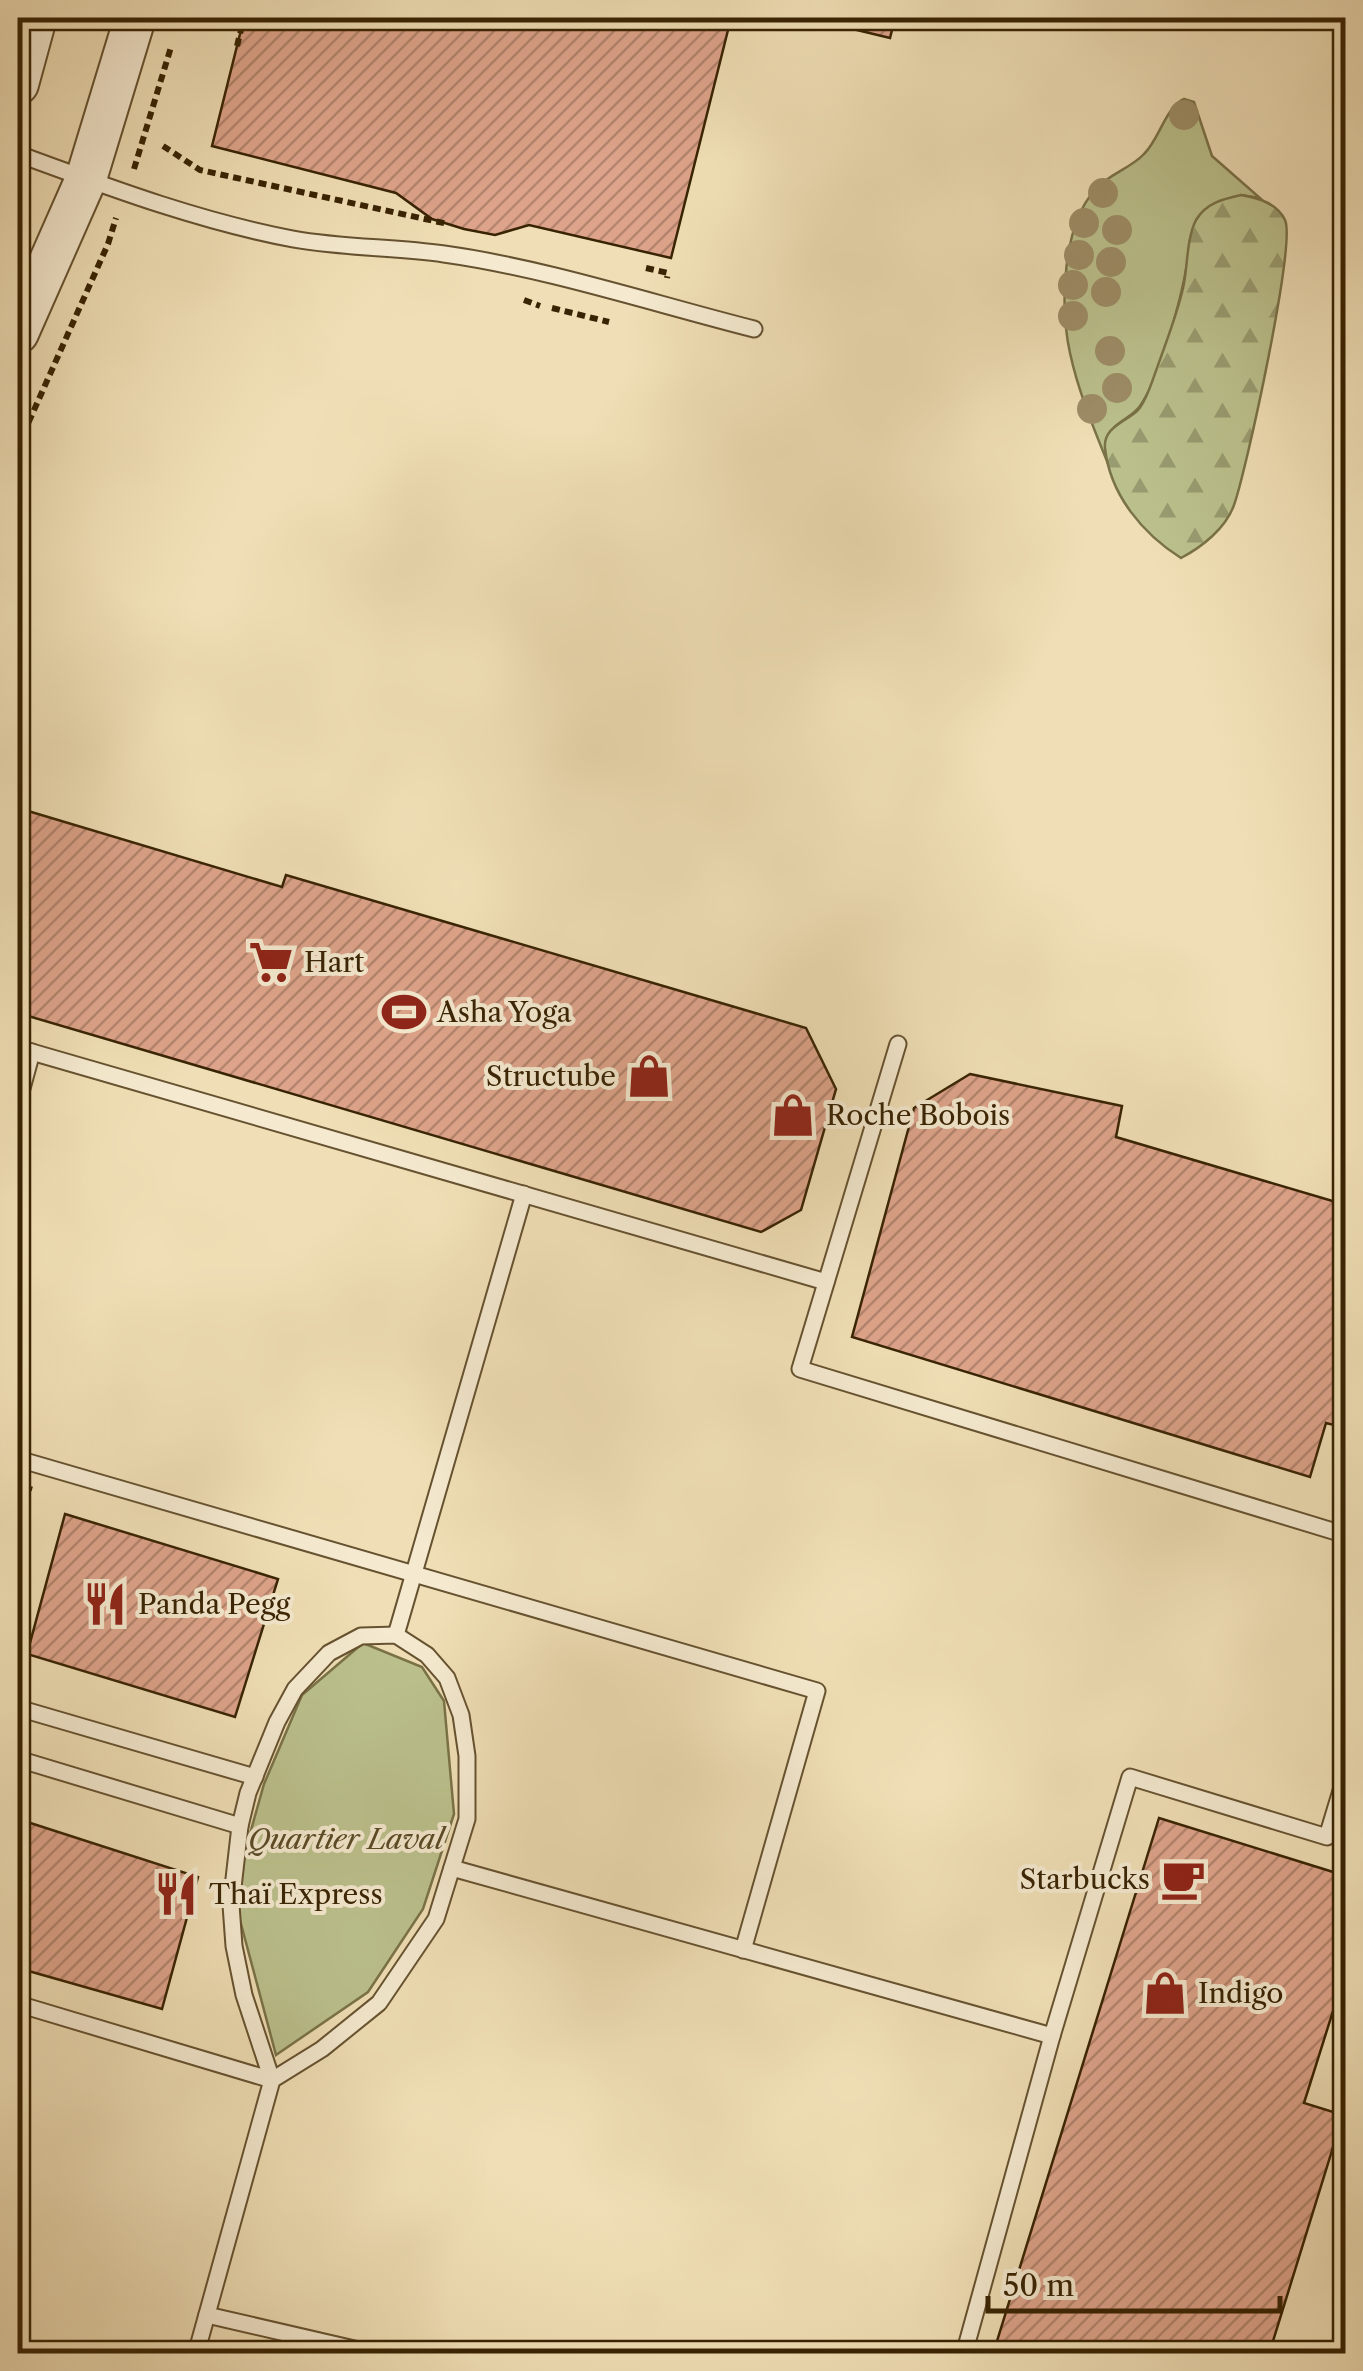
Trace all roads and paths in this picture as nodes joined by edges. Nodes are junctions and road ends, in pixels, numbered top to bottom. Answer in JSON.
{"nodes":[{"id":1,"x":36,"y":18,"type":"edge"},
{"id":2,"x":136,"y":18,"type":"edge"},
{"id":3,"x":244,"y":18,"type":"edge"},
{"id":4,"x":174,"y":35,"type":"dead end"},
{"id":5,"x":237,"y":46,"type":"dead end"},
{"id":6,"x":18,"y":84,"type":"edge"},
{"id":7,"x":146,"y":138,"type":"dead end"},
{"id":8,"x":163,"y":146,"type":"dead end"},
{"id":9,"x":18,"y":154,"type":"edge"},
{"id":10,"x":86,"y":179,"type":"junction"},
{"id":11,"x":464,"y":229,"type":"dead end"},
{"id":12,"x":108,"y":244,"type":"dead end"},
{"id":13,"x":630,"y":264,"type":"dead end"},
{"id":14,"x":668,"y":273,"type":"dead end"},
{"id":15,"x":524,"y":300,"type":"dead end"},
{"id":16,"x":540,"y":306,"type":"dead end"},
{"id":17,"x":754,"y":329,"type":"dead end"},
{"id":18,"x":18,"y":333,"type":"edge"},
{"id":19,"x":18,"y":446,"type":"edge"},
{"id":20,"x":898,"y":1044,"type":"dead end"},
{"id":21,"x":25,"y":1050,"type":"edge"},
{"id":22,"x":18,"y":1104,"type":"edge"},
{"id":23,"x":524,"y":1194,"type":"junction"},
{"id":24,"x":826,"y":1282,"type":"junction"},
{"id":25,"x":18,"y":1460,"type":"edge"},
{"id":26,"x":36,"y":1464,"type":"junction"},
{"id":27,"x":18,"y":1528,"type":"edge"},
{"id":28,"x":1346,"y":1535,"type":"edge"},
{"id":29,"x":414,"y":1574,"type":"junction"},
{"id":30,"x":396,"y":1635,"type":"junction"},
{"id":31,"x":18,"y":1708,"type":"edge"},
{"id":32,"x":18,"y":1759,"type":"edge"},
{"id":33,"x":1346,"y":1774,"type":"edge"},
{"id":34,"x":255,"y":1777,"type":"junction"},
{"id":35,"x":240,"y":1826,"type":"junction"},
{"id":36,"x":452,"y":1868,"type":"junction"},
{"id":37,"x":744,"y":1950,"type":"junction"},
{"id":38,"x":18,"y":2004,"type":"edge"},
{"id":39,"x":1052,"y":2036,"type":"junction"},
{"id":40,"x":272,"y":2080,"type":"junction"},
{"id":41,"x":206,"y":2315,"type":"junction"},
{"id":42,"x":196,"y":2354,"type":"edge"},
{"id":43,"x":376,"y":2354,"type":"edge"},
{"id":44,"x":964,"y":2354,"type":"edge"}],
"edges":[{"from":1,"to":6,"type":"street"},
{"from":2,"to":10,"type":"street"},
{"from":3,"to":5,"type":"path"},
{"from":4,"to":7,"type":"path"},
{"from":8,"to":11,"type":"path"},
{"from":9,"to":10,"type":"lane"},
{"from":10,"to":17,"type":"lane"},
{"from":10,"to":18,"type":"street"},
{"from":12,"to":19,"type":"path"},
{"from":13,"to":14,"type":"path"},
{"from":15,"to":16,"type":"path"},
{"from":20,"to":24,"type":"lane"},
{"from":21,"to":22,"type":"lane"},
{"from":21,"to":23,"type":"lane"},
{"from":23,"to":24,"type":"lane"},
{"from":23,"to":29,"type":"lane"},
{"from":24,"to":28,"type":"lane"},
{"from":25,"to":26,"type":"lane"},
{"from":26,"to":27,"type":"path"},
{"from":26,"to":29,"type":"lane"},
{"from":29,"to":30,"type":"lane"},
{"from":29,"to":37,"type":"lane"},
{"from":30,"to":34,"type":"lane"},
{"from":30,"to":36,"type":"lane"},
{"from":31,"to":34,"type":"lane"},
{"from":32,"to":35,"type":"lane"},
{"from":33,"to":39,"type":"lane"},
{"from":34,"to":35,"type":"lane"},
{"from":35,"to":40,"type":"lane"},
{"from":36,"to":37,"type":"lane"},
{"from":36,"to":40,"type":"lane"},
{"from":37,"to":39,"type":"lane"},
{"from":38,"to":40,"type":"lane"},
{"from":39,"to":44,"type":"lane"},
{"from":40,"to":41,"type":"lane"},
{"from":41,"to":42,"type":"lane"},
{"from":41,"to":43,"type":"lane"}]}
